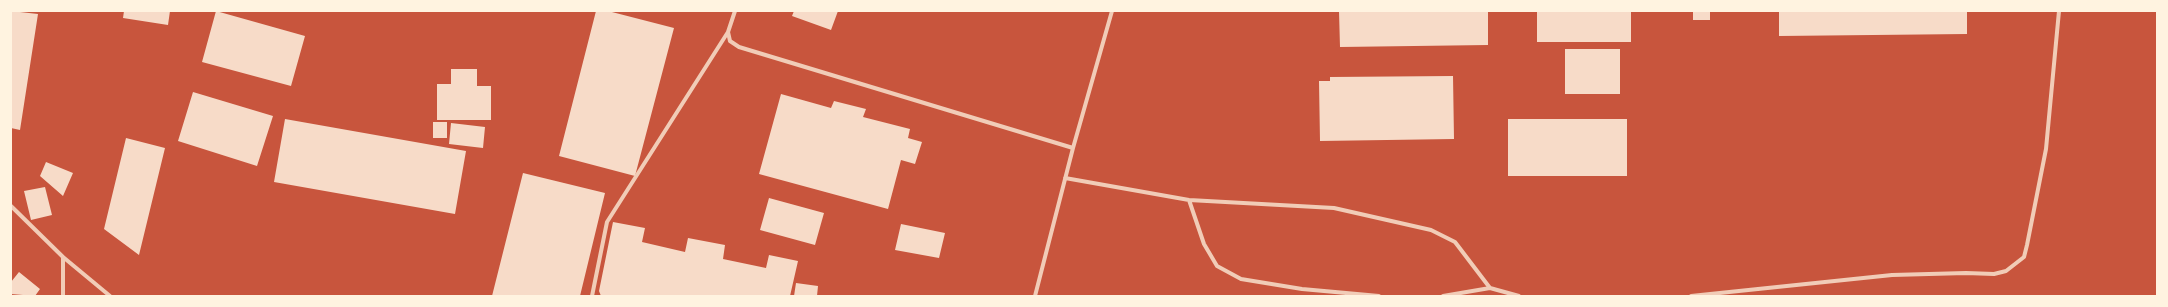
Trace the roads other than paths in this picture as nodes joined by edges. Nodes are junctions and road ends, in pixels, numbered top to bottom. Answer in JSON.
{"nodes":[{"id":1,"x":735,"y":11,"type":"edge"},
{"id":2,"x":1112,"y":11,"type":"edge"},
{"id":3,"x":2059,"y":11,"type":"edge"},
{"id":4,"x":728,"y":32,"type":"junction"},
{"id":5,"x":1073,"y":148,"type":"junction"},
{"id":6,"x":1065,"y":178,"type":"junction"},
{"id":7,"x":1190,"y":200,"type":"junction"},
{"id":8,"x":11,"y":206,"type":"edge"},
{"id":9,"x":64,"y":257,"type":"junction"},
{"id":10,"x":1490,"y":288,"type":"junction"},
{"id":11,"x":63,"y":296,"type":"edge"},
{"id":12,"x":110,"y":296,"type":"edge"},
{"id":13,"x":592,"y":296,"type":"edge"},
{"id":14,"x":1035,"y":296,"type":"edge"},
{"id":15,"x":1379,"y":296,"type":"edge"},
{"id":16,"x":1443,"y":296,"type":"edge"},
{"id":17,"x":1519,"y":296,"type":"edge"},
{"id":18,"x":1691,"y":296,"type":"edge"}],
"edges":[{"from":1,"to":4,"type":"street"},
{"from":2,"to":5,"type":"street"},
{"from":3,"to":18,"type":"street"},
{"from":4,"to":5,"type":"street"},
{"from":4,"to":13,"type":"street"},
{"from":5,"to":6,"type":"street"},
{"from":6,"to":7,"type":"street"},
{"from":6,"to":14,"type":"street"},
{"from":7,"to":10,"type":"street"},
{"from":7,"to":15,"type":"street"},
{"from":8,"to":9,"type":"street"},
{"from":9,"to":11,"type":"street"},
{"from":9,"to":12,"type":"street"},
{"from":10,"to":16,"type":"street"},
{"from":10,"to":17,"type":"street"}]}
